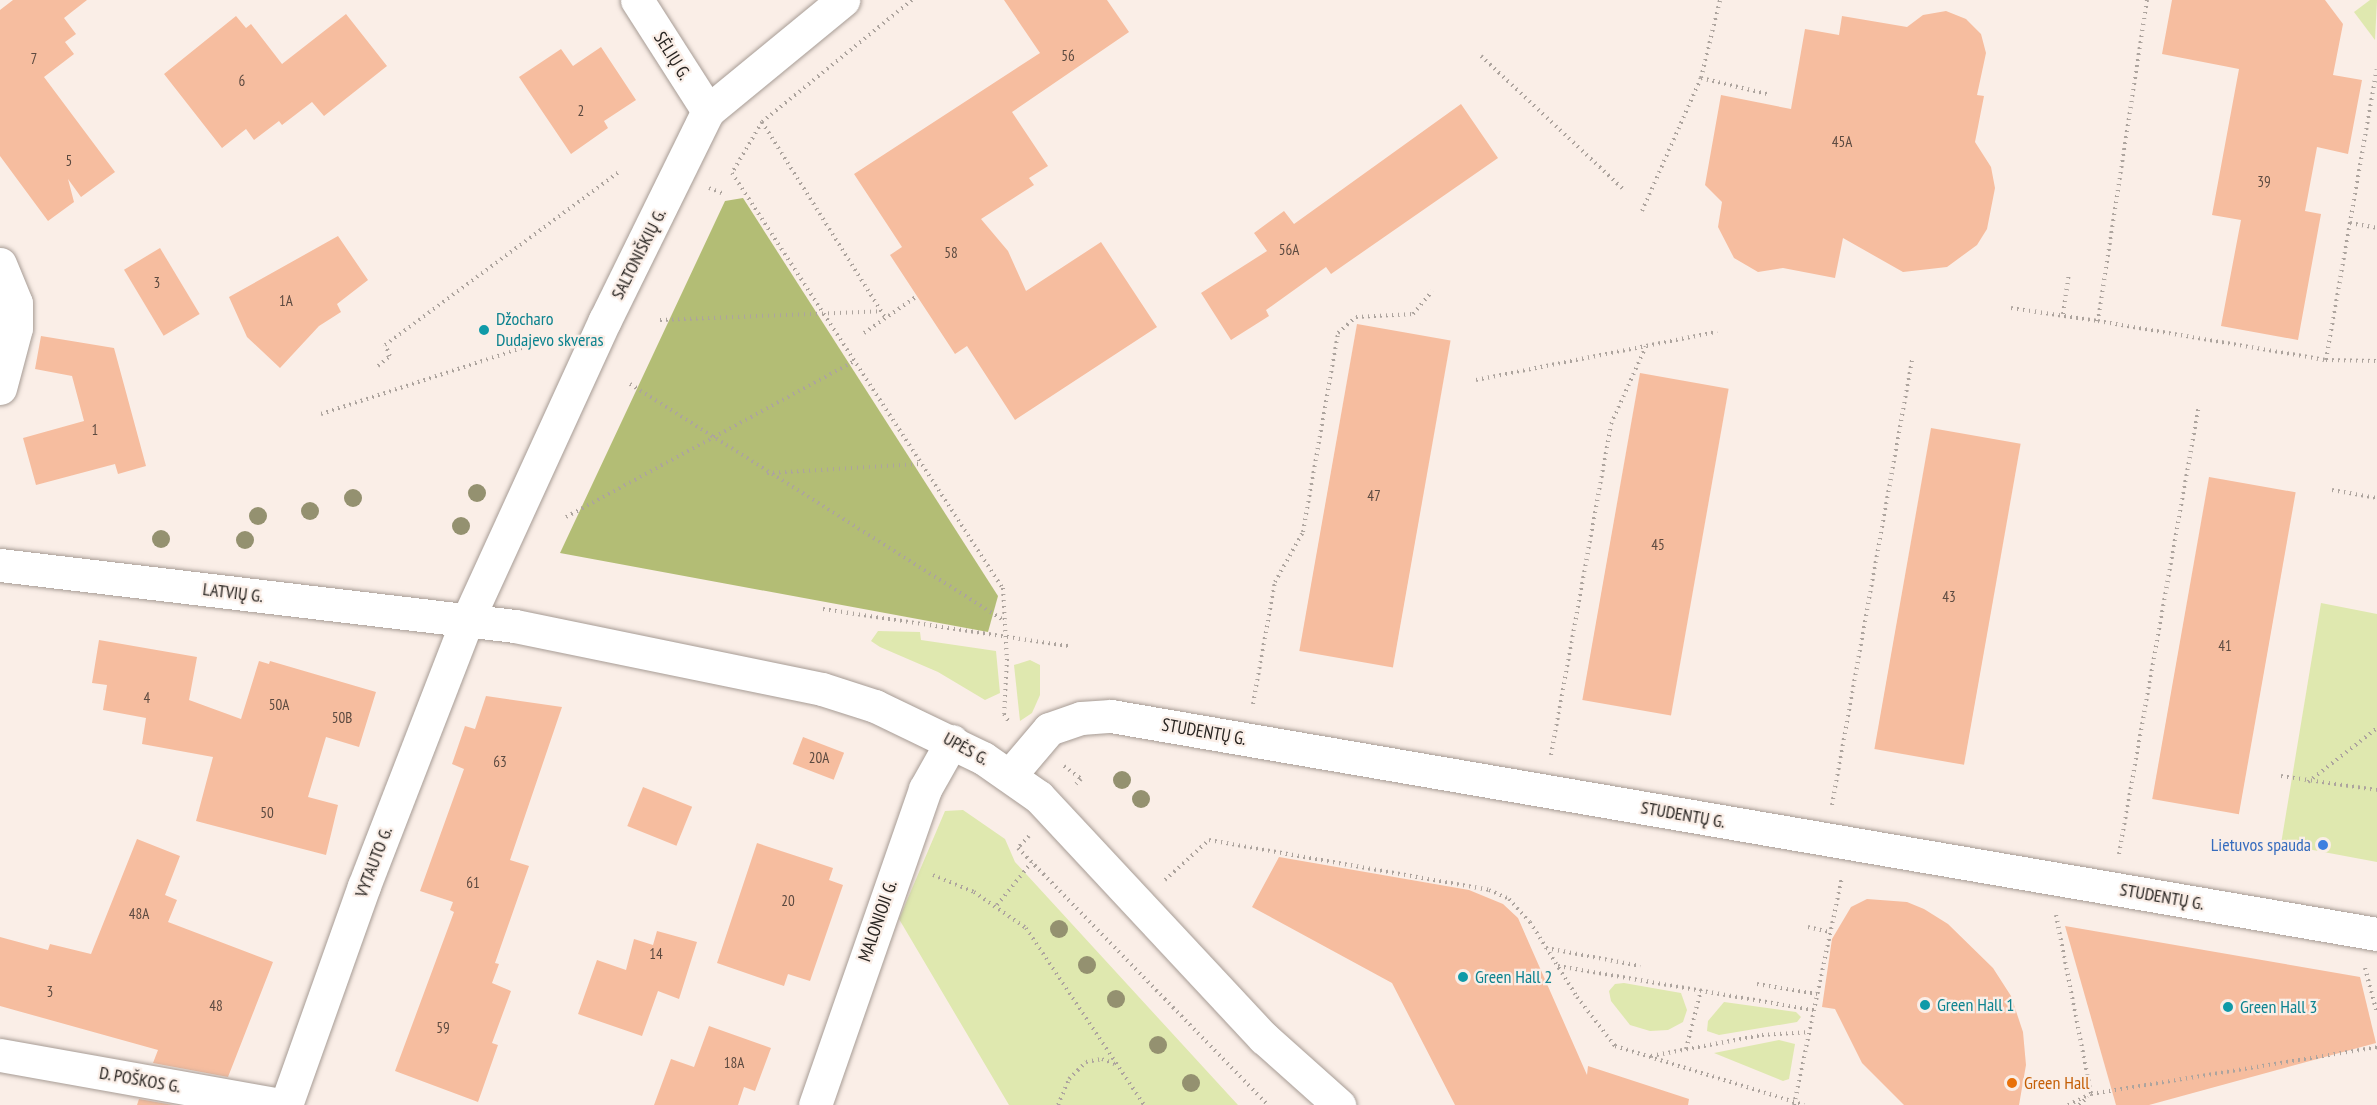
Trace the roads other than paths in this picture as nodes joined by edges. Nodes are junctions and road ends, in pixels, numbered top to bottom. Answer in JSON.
{"nodes":[{"id":1,"x":637,"y":0,"type":"edge"},
{"id":2,"x":843,"y":0,"type":"edge"},
{"id":3,"x":708,"y":111,"type":"junction"},
{"id":4,"x":0,"y":264,"type":"edge"},
{"id":5,"x":0,"y":387,"type":"edge"},
{"id":6,"x":0,"y":565,"type":"edge"},
{"id":7,"x":467,"y":621,"type":"junction"},
{"id":8,"x":952,"y":741,"type":"junction"},
{"id":9,"x":1010,"y":775,"type":"junction"},
{"id":10,"x":2377,"y":934,"type":"edge"},
{"id":11,"x":0,"y":1055,"type":"edge"},
{"id":12,"x":280,"y":1105,"type":"edge"},
{"id":13,"x":286,"y":1105,"type":"edge"},
{"id":14,"x":815,"y":1105,"type":"edge"},
{"id":15,"x":1339,"y":1105,"type":"edge"}],
"edges":[{"from":1,"to":3,"type":"street","name":"SĖLIŲ G."},
{"from":2,"to":3,"type":"street","name":"SALTONIŠKIŲ G."},
{"from":3,"to":7,"type":"street","name":"SALTONIŠKIŲ G."},
{"from":4,"to":5,"type":"street"},
{"from":6,"to":7,"type":"street","name":"LATVIŲ G."},
{"from":7,"to":8,"type":"street","name":"UPĖS G."},
{"from":7,"to":13,"type":"street","name":"VYTAUTO G."},
{"from":8,"to":9,"type":"street","name":"UPĖS G."},
{"from":8,"to":14,"type":"street","name":"MALONIOJI G."},
{"from":9,"to":10,"type":"street","name":"STUDENTŲ G."},
{"from":9,"to":15,"type":"street","name":"UPĖS G."},
{"from":11,"to":12,"type":"street","name":"D. POŠKOS G."}]}
